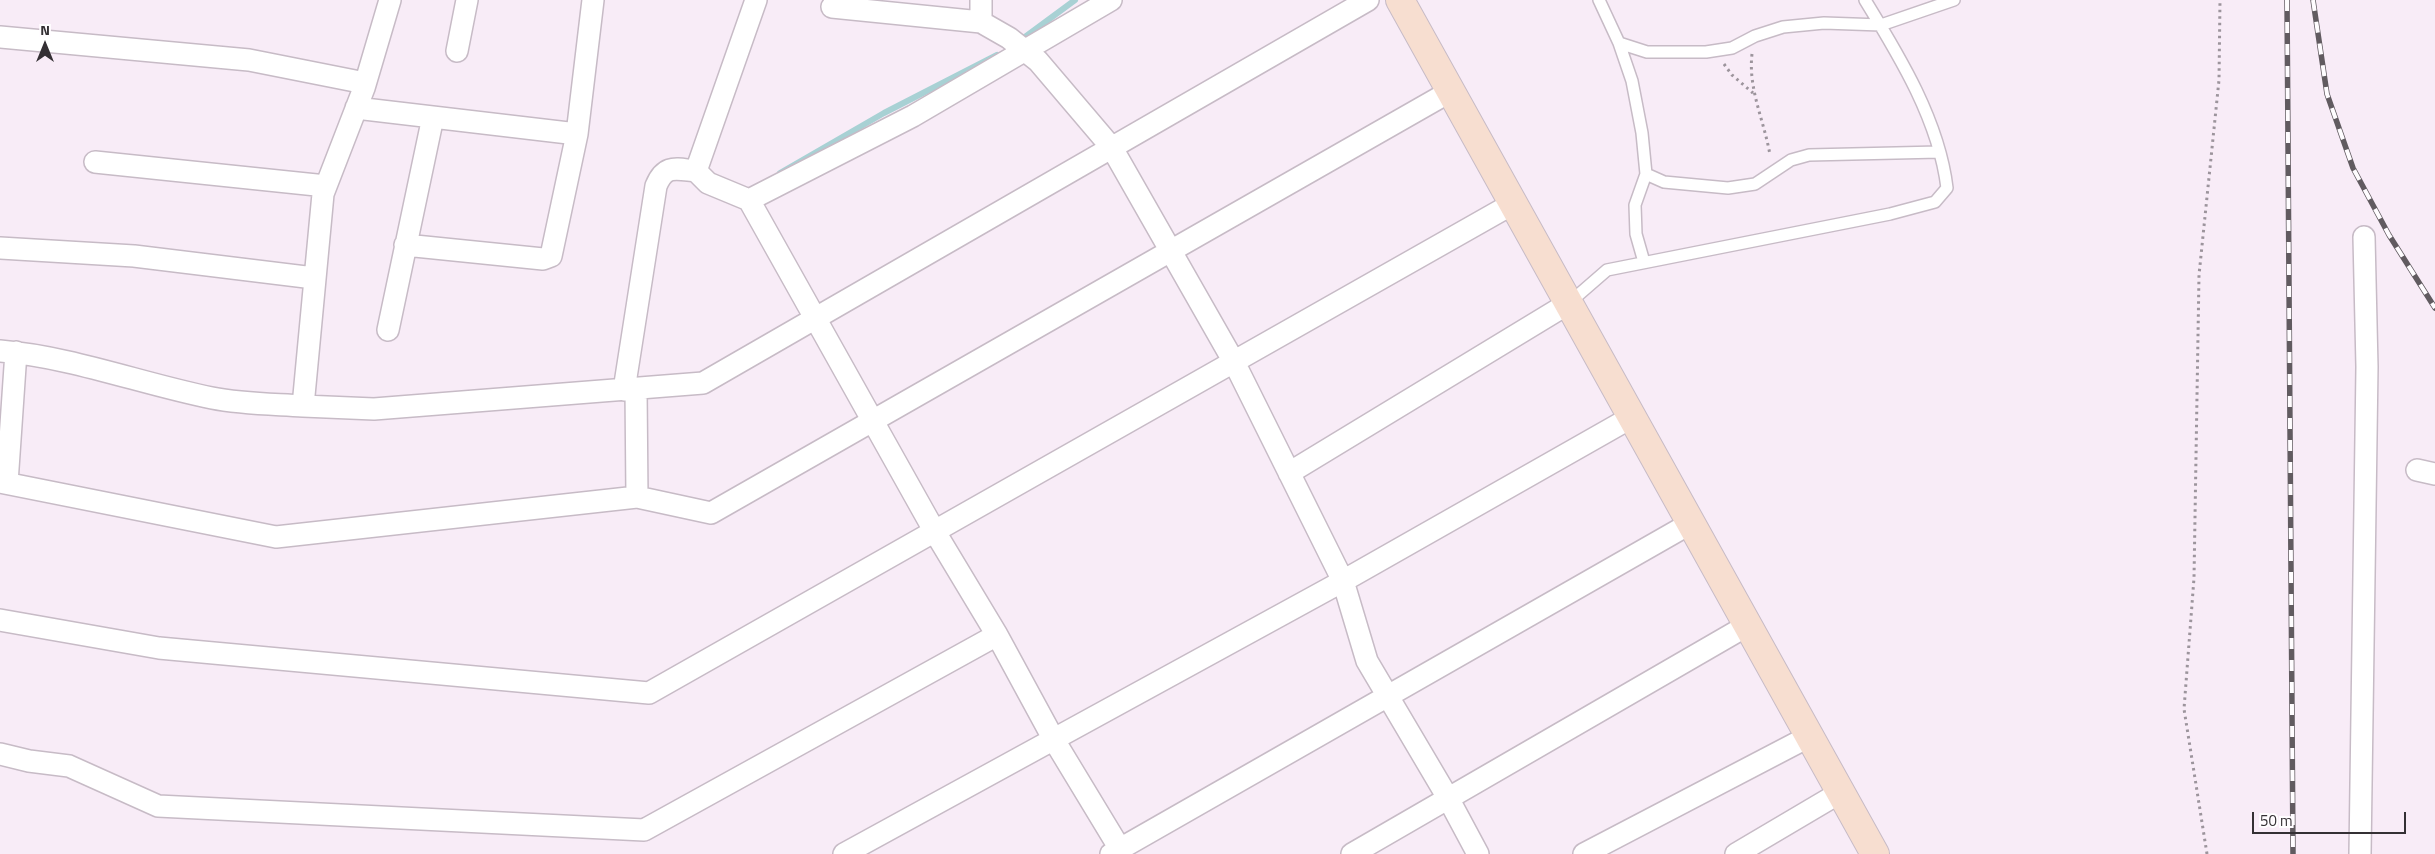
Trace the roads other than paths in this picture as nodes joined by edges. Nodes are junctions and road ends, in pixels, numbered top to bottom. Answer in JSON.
{"nodes":[{"id":1,"x":390,"y":0,"type":"edge"},
{"id":2,"x":466,"y":0,"type":"edge"},
{"id":3,"x":594,"y":0,"type":"edge"},
{"id":4,"x":756,"y":0,"type":"edge"},
{"id":5,"x":982,"y":0,"type":"edge"},
{"id":6,"x":1111,"y":0,"type":"edge"},
{"id":7,"x":1368,"y":0,"type":"edge"},
{"id":8,"x":1400,"y":0,"type":"edge"},
{"id":9,"x":1599,"y":0,"type":"edge"},
{"id":10,"x":1866,"y":0,"type":"edge"},
{"id":11,"x":1954,"y":0,"type":"edge"},
{"id":12,"x":832,"y":7,"type":"dead end"},
{"id":13,"x":980,"y":22,"type":"junction"},
{"id":14,"x":1881,"y":25,"type":"junction"},
{"id":15,"x":0,"y":37,"type":"edge"},
{"id":16,"x":1619,"y":43,"type":"junction"},
{"id":17,"x":1027,"y":50,"type":"junction"},
{"id":18,"x":457,"y":51,"type":"dead end"},
{"id":19,"x":365,"y":83,"type":"junction"},
{"id":20,"x":1451,"y":92,"type":"junction"},
{"id":21,"x":356,"y":108,"type":"junction"},
{"id":22,"x":433,"y":117,"type":"junction"},
{"id":23,"x":576,"y":134,"type":"junction"},
{"id":24,"x":1112,"y":148,"type":"junction"},
{"id":25,"x":1939,"y":152,"type":"junction"},
{"id":26,"x":95,"y":162,"type":"dead end"},
{"id":27,"x":696,"y":171,"type":"junction"},
{"id":28,"x":1646,"y":174,"type":"junction"},
{"id":29,"x":326,"y":186,"type":"junction"},
{"id":30,"x":749,"y":200,"type":"junction"},
{"id":31,"x":1514,"y":204,"type":"junction"},
{"id":32,"x":2364,"y":237,"type":"dead end"},
{"id":33,"x":405,"y":246,"type":"junction"},
{"id":34,"x":0,"y":248,"type":"edge"},
{"id":35,"x":1170,"y":251,"type":"junction"},
{"id":36,"x":1644,"y":262,"type":"junction"},
{"id":37,"x":314,"y":278,"type":"junction"},
{"id":38,"x":1569,"y":302,"type":"junction"},
{"id":39,"x":815,"y":320,"type":"junction"},
{"id":40,"x":388,"y":330,"type":"dead end"},
{"id":41,"x":8,"y":352,"type":"edge"},
{"id":42,"x":1234,"y":362,"type":"junction"},
{"id":43,"x":630,"y":389,"type":"junction"},
{"id":44,"x":303,"y":406,"type":"junction"},
{"id":45,"x":1632,"y":417,"type":"junction"},
{"id":46,"x":872,"y":420,"type":"junction"},
{"id":47,"x":1289,"y":473,"type":"junction"},
{"id":48,"x":4,"y":482,"type":"edge"},
{"id":49,"x":637,"y":497,"type":"junction"},
{"id":50,"x":1691,"y":523,"type":"junction"},
{"id":51,"x":935,"y":532,"type":"junction"},
{"id":52,"x":1343,"y":581,"type":"junction"},
{"id":53,"x":0,"y":620,"type":"edge"},
{"id":54,"x":1748,"y":625,"type":"junction"},
{"id":55,"x":997,"y":635,"type":"junction"},
{"id":56,"x":1387,"y":696,"type":"junction"},
{"id":57,"x":1810,"y":736,"type":"junction"},
{"id":58,"x":1054,"y":740,"type":"junction"},
{"id":59,"x":0,"y":754,"type":"edge"},
{"id":60,"x":1841,"y":792,"type":"junction"},
{"id":61,"x":1448,"y":798,"type":"junction"},
{"id":62,"x":1115,"y":851,"type":"edge"},
{"id":63,"x":844,"y":854,"type":"edge"},
{"id":64,"x":1352,"y":854,"type":"edge"},
{"id":65,"x":1478,"y":854,"type":"edge"},
{"id":66,"x":1584,"y":854,"type":"edge"},
{"id":67,"x":1736,"y":854,"type":"edge"},
{"id":68,"x":1875,"y":854,"type":"edge"},
{"id":69,"x":2360,"y":854,"type":"edge"}],
"edges":[{"from":1,"to":19,"type":"street"},
{"from":2,"to":18,"type":"street"},
{"from":3,"to":23,"type":"street"},
{"from":4,"to":27,"type":"street"},
{"from":5,"to":13,"type":"street"},
{"from":6,"to":17,"type":"street"},
{"from":7,"to":24,"type":"street"},
{"from":8,"to":20,"type":"main road"},
{"from":9,"to":16,"type":"lane"},
{"from":10,"to":14,"type":"lane"},
{"from":11,"to":14,"type":"lane"},
{"from":12,"to":13,"type":"street"},
{"from":13,"to":17,"type":"street"},
{"from":14,"to":16,"type":"lane"},
{"from":14,"to":25,"type":"lane"},
{"from":15,"to":19,"type":"street"},
{"from":16,"to":28,"type":"lane"},
{"from":17,"to":24,"type":"street"},
{"from":17,"to":30,"type":"street"},
{"from":19,"to":21,"type":"street"},
{"from":20,"to":31,"type":"main road"},
{"from":20,"to":35,"type":"street"},
{"from":21,"to":22,"type":"street"},
{"from":21,"to":29,"type":"street"},
{"from":22,"to":23,"type":"street"},
{"from":22,"to":33,"type":"street"},
{"from":23,"to":33,"type":"street"},
{"from":24,"to":35,"type":"street"},
{"from":24,"to":39,"type":"street"},
{"from":25,"to":28,"type":"lane"},
{"from":25,"to":36,"type":"lane"},
{"from":26,"to":29,"type":"street"},
{"from":27,"to":30,"type":"street"},
{"from":27,"to":43,"type":"street"},
{"from":28,"to":36,"type":"lane"},
{"from":29,"to":37,"type":"street"},
{"from":30,"to":39,"type":"street"},
{"from":31,"to":38,"type":"main road"},
{"from":31,"to":42,"type":"street"},
{"from":32,"to":69,"type":"street"},
{"from":33,"to":40,"type":"street"},
{"from":34,"to":37,"type":"street"},
{"from":35,"to":42,"type":"street"},
{"from":35,"to":46,"type":"street"},
{"from":36,"to":38,"type":"lane"},
{"from":37,"to":44,"type":"street"},
{"from":38,"to":45,"type":"main road"},
{"from":38,"to":47,"type":"street"},
{"from":39,"to":43,"type":"street"},
{"from":39,"to":46,"type":"street"},
{"from":41,"to":44,"type":"street"},
{"from":41,"to":48,"type":"street"},
{"from":42,"to":47,"type":"street"},
{"from":42,"to":51,"type":"street"},
{"from":43,"to":44,"type":"street"},
{"from":43,"to":49,"type":"street"},
{"from":45,"to":50,"type":"main road"},
{"from":45,"to":52,"type":"street"},
{"from":46,"to":49,"type":"street"},
{"from":46,"to":51,"type":"street"},
{"from":47,"to":52,"type":"street"},
{"from":48,"to":49,"type":"street"},
{"from":50,"to":54,"type":"main road"},
{"from":50,"to":56,"type":"street"},
{"from":51,"to":53,"type":"street"},
{"from":51,"to":55,"type":"street"},
{"from":52,"to":56,"type":"street"},
{"from":52,"to":58,"type":"street"},
{"from":54,"to":57,"type":"main road"},
{"from":54,"to":61,"type":"street"},
{"from":55,"to":58,"type":"street"},
{"from":55,"to":59,"type":"street"},
{"from":56,"to":61,"type":"street"},
{"from":56,"to":62,"type":"street"},
{"from":57,"to":60,"type":"main road"},
{"from":57,"to":66,"type":"street"},
{"from":58,"to":62,"type":"street"},
{"from":58,"to":63,"type":"street"},
{"from":60,"to":67,"type":"street"},
{"from":60,"to":68,"type":"main road"},
{"from":61,"to":64,"type":"street"},
{"from":61,"to":65,"type":"street"}]}
